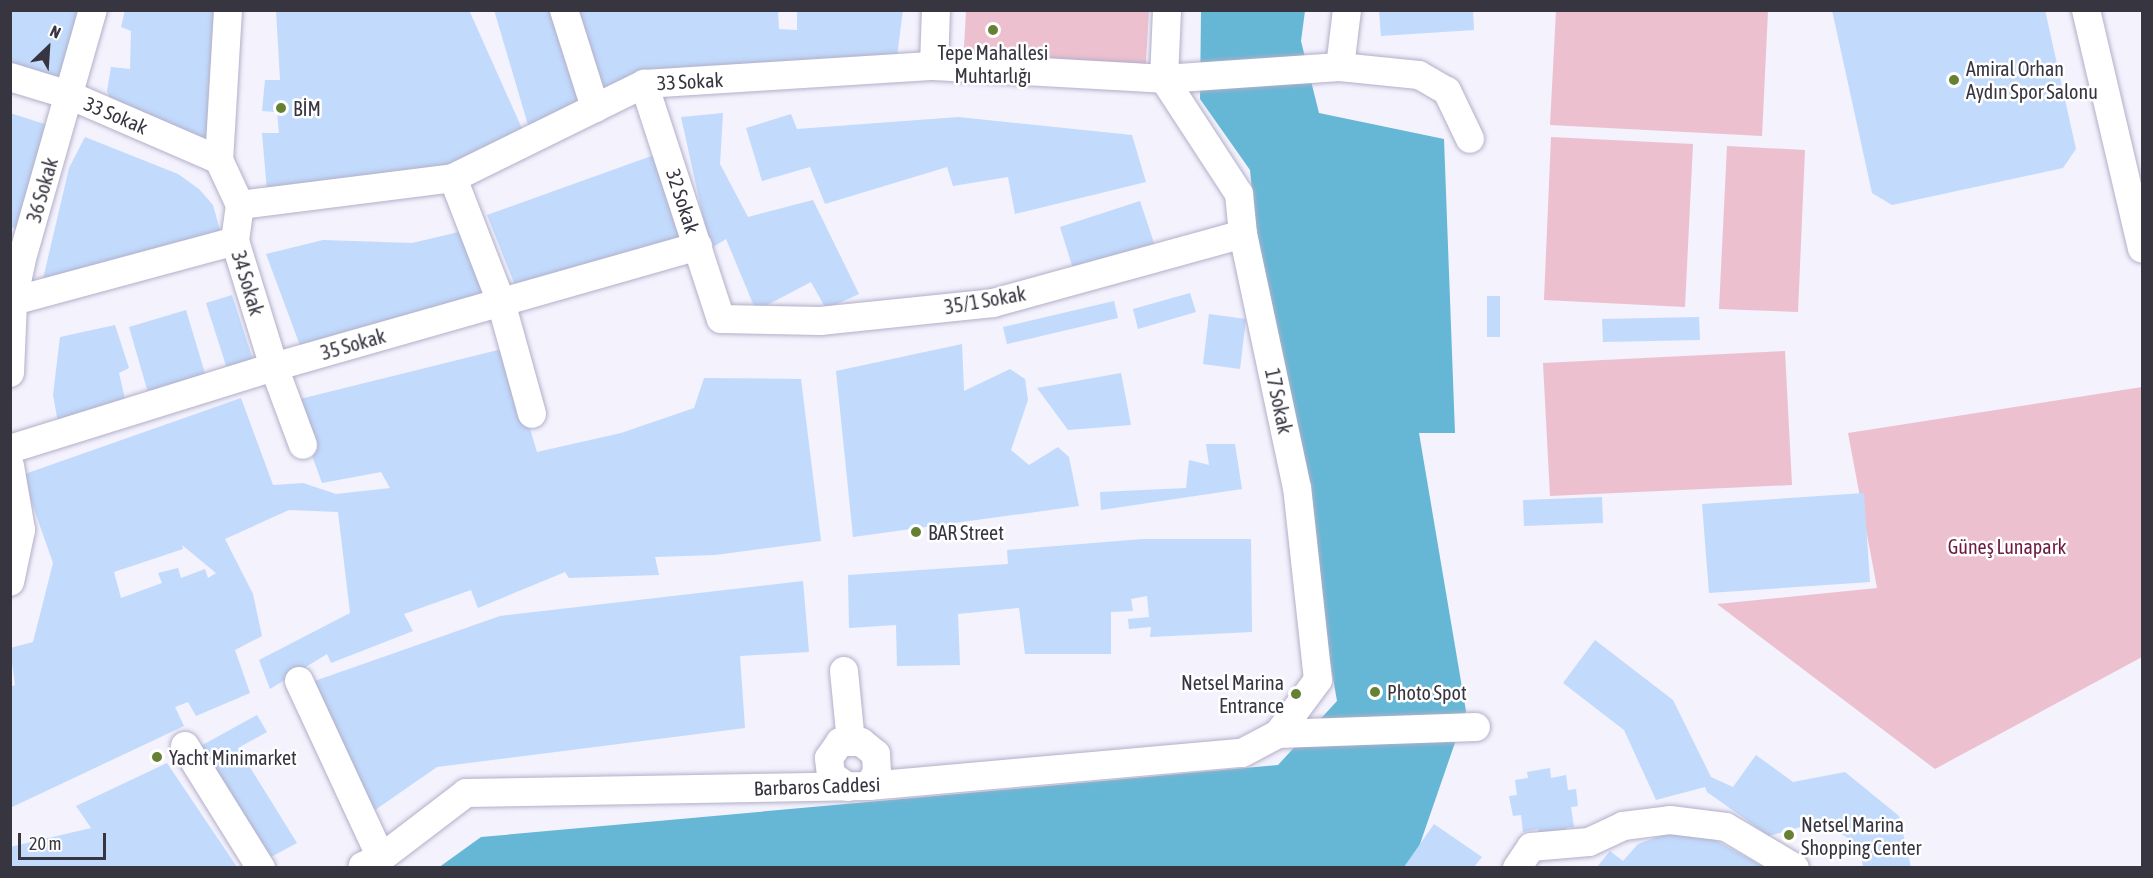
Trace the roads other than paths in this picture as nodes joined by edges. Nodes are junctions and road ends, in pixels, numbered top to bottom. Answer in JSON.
{"nodes":[{"id":1,"x":93,"y":10,"type":"edge"},
{"id":2,"x":228,"y":10,"type":"edge"},
{"id":3,"x":564,"y":10,"type":"edge"},
{"id":4,"x":936,"y":10,"type":"edge"},
{"id":5,"x":1167,"y":10,"type":"edge"},
{"id":6,"x":1347,"y":10,"type":"edge"},
{"id":7,"x":2086,"y":10,"type":"edge"},
{"id":8,"x":934,"y":66,"type":"junction"},
{"id":9,"x":1333,"y":67,"type":"junction"},
{"id":10,"x":10,"y":77,"type":"edge"},
{"id":11,"x":1176,"y":77,"type":"junction"},
{"id":12,"x":644,"y":84,"type":"junction"},
{"id":13,"x":69,"y":95,"type":"junction"},
{"id":14,"x":595,"y":108,"type":"junction"},
{"id":15,"x":1470,"y":139,"type":"dead end"},
{"id":16,"x":219,"y":160,"type":"junction"},
{"id":17,"x":453,"y":178,"type":"junction"},
{"id":18,"x":240,"y":205,"type":"junction"},
{"id":19,"x":1243,"y":234,"type":"junction"},
{"id":20,"x":235,"y":241,"type":"junction"},
{"id":21,"x":698,"y":246,"type":"junction"},
{"id":22,"x":2142,"y":249,"type":"edge"},
{"id":23,"x":13,"y":301,"type":"junction"},
{"id":24,"x":501,"y":302,"type":"junction"},
{"id":25,"x":721,"y":319,"type":"joint"},
{"id":26,"x":274,"y":367,"type":"junction"},
{"id":27,"x":10,"y":373,"type":"edge"},
{"id":28,"x":532,"y":414,"type":"dead end"},
{"id":29,"x":303,"y":445,"type":"dead end"},
{"id":30,"x":10,"y":449,"type":"edge"},
{"id":31,"x":10,"y":466,"type":"edge"},
{"id":32,"x":10,"y":582,"type":"edge"},
{"id":33,"x":844,"y":671,"type":"dead end"},
{"id":34,"x":299,"y":681,"type":"dead end"},
{"id":35,"x":1476,"y":727,"type":"dead end"},
{"id":36,"x":1278,"y":734,"type":"junction"},
{"id":37,"x":851,"y":742,"type":"junction"},
{"id":38,"x":185,"y":746,"type":"dead end"},
{"id":39,"x":858,"y":786,"type":"junction"},
{"id":40,"x":372,"y":864,"type":"edge"},
{"id":41,"x":261,"y":867,"type":"edge"},
{"id":42,"x":1516,"y":867,"type":"edge"},
{"id":43,"x":1795,"y":867,"type":"edge"}],
"edges":[{"from":1,"to":13,"type":"street","name":"36 Sokak"},
{"from":2,"to":16,"type":"street"},
{"from":3,"to":14,"type":"street"},
{"from":4,"to":8,"type":"street"},
{"from":5,"to":11,"type":"street"},
{"from":6,"to":9,"type":"street"},
{"from":7,"to":22,"type":"street"},
{"from":8,"to":11,"type":"street","name":"33 Sokak"},
{"from":8,"to":12,"type":"street","name":"33 Sokak"},
{"from":9,"to":11,"type":"street","name":"33 Sokak"},
{"from":9,"to":15,"type":"street","name":"33 Sokak"},
{"from":10,"to":13,"type":"street","name":"33 Sokak"},
{"from":11,"to":19,"type":"street","name":"17 Sokak"},
{"from":12,"to":14,"type":"street","name":"33 Sokak"},
{"from":12,"to":21,"type":"street","name":"32 Sokak"},
{"from":13,"to":16,"type":"street","name":"33 Sokak"},
{"from":13,"to":23,"type":"street","name":"36 Sokak"},
{"from":14,"to":17,"type":"street","name":"33 Sokak"},
{"from":16,"to":18,"type":"street"},
{"from":17,"to":18,"type":"street","name":"33 Sokak"},
{"from":17,"to":24,"type":"street"},
{"from":18,"to":20,"type":"street","name":"34 Sokak"},
{"from":19,"to":25,"type":"street","name":"35/1 Sokak"},
{"from":19,"to":36,"type":"street","name":"17 Sokak"},
{"from":20,"to":23,"type":"street"},
{"from":20,"to":26,"type":"street","name":"34 Sokak"},
{"from":21,"to":24,"type":"street","name":"35 Sokak"},
{"from":21,"to":25,"type":"street","name":"32 Sokak"},
{"from":23,"to":27,"type":"street","name":"36 Sokak"},
{"from":24,"to":26,"type":"street","name":"35 Sokak"},
{"from":24,"to":28,"type":"street"},
{"from":26,"to":29,"type":"street","name":"34 Sokak"},
{"from":26,"to":30,"type":"street","name":"35 Sokak"},
{"from":31,"to":32,"type":"street"},
{"from":33,"to":37,"type":"street"},
{"from":34,"to":40,"type":"street"},
{"from":35,"to":36,"type":"street"},
{"from":36,"to":39,"type":"street","name":"Barbaros Caddesi"},
{"from":37,"to":39,"type":"street"},
{"from":37,"to":39,"type":"street"},
{"from":38,"to":41,"type":"street"},
{"from":39,"to":40,"type":"street","name":"Barbaros Caddesi"},
{"from":42,"to":43,"type":"street"}]}
